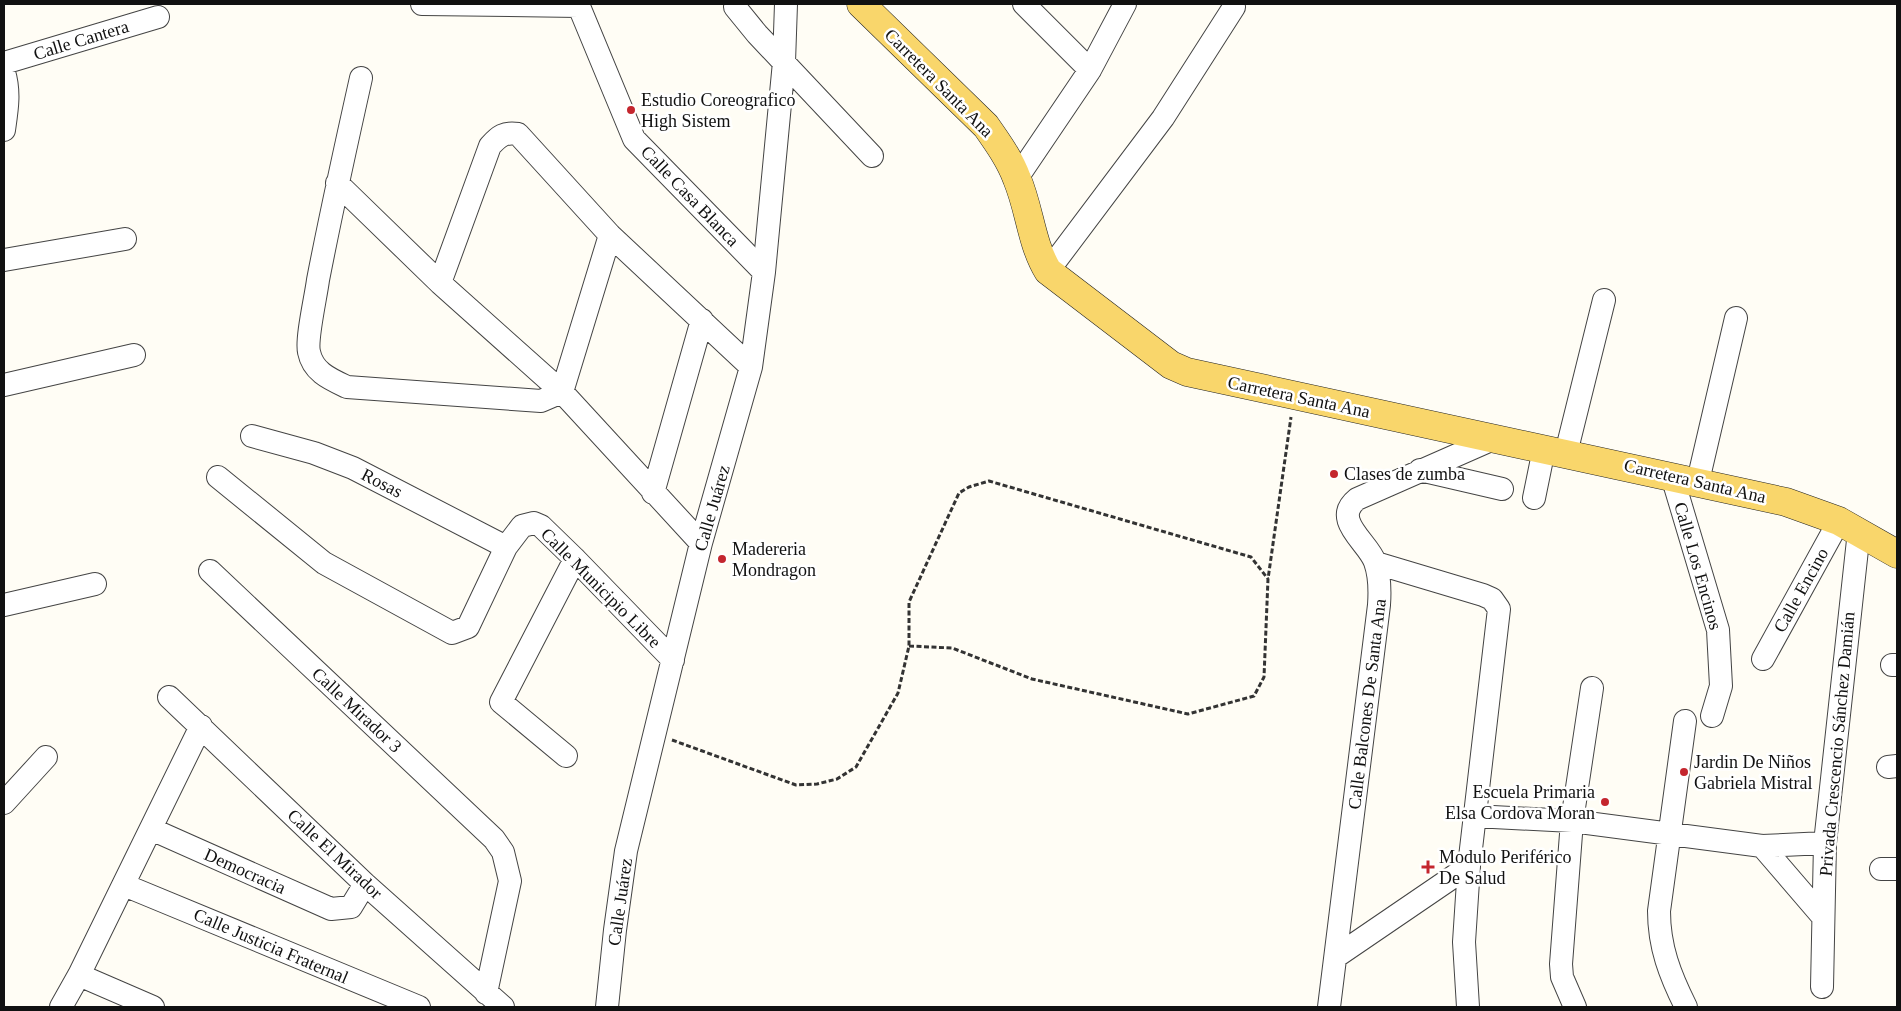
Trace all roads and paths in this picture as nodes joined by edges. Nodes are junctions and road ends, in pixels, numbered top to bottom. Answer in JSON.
{"nodes":[{"id":1,"x":422,"y":4,"type":"edge"},
{"id":2,"x":786,"y":4,"type":"edge"},
{"id":3,"x":861,"y":4,"type":"edge"},
{"id":4,"x":1024,"y":4,"type":"edge"},
{"id":5,"x":1125,"y":4,"type":"edge"},
{"id":6,"x":578,"y":5,"type":"edge"},
{"id":7,"x":735,"y":7,"type":"dead end"},
{"id":8,"x":1234,"y":7,"type":"dead end"},
{"id":9,"x":158,"y":17,"type":"dead end"},
{"id":10,"x":784,"y":62,"type":"junction"},
{"id":11,"x":4,"y":63,"type":"edge"},
{"id":12,"x":1090,"y":70,"type":"junction"},
{"id":13,"x":4,"y":72,"type":"edge"},
{"id":14,"x":361,"y":78,"type":"dead end"},
{"id":15,"x":4,"y":130,"type":"edge"},
{"id":16,"x":872,"y":156,"type":"dead end"},
{"id":17,"x":1017,"y":178,"type":"junction"},
{"id":18,"x":337,"y":183,"type":"junction"},
{"id":19,"x":610,"y":235,"type":"junction"},
{"id":20,"x":125,"y":239,"type":"dead end"},
{"id":21,"x":4,"y":260,"type":"edge"},
{"id":22,"x":1048,"y":271,"type":"junction"},
{"id":23,"x":764,"y":272,"type":"junction"},
{"id":24,"x":440,"y":283,"type":"junction"},
{"id":25,"x":1604,"y":300,"type":"dead end"},
{"id":26,"x":1736,"y":318,"type":"dead end"},
{"id":27,"x":702,"y":320,"type":"junction"},
{"id":28,"x":134,"y":355,"type":"dead end"},
{"id":29,"x":751,"y":367,"type":"junction"},
{"id":30,"x":4,"y":385,"type":"edge"},
{"id":31,"x":562,"y":392,"type":"junction"},
{"id":32,"x":1293,"y":396,"type":"junction"},
{"id":33,"x":252,"y":436,"type":"dead end"},
{"id":34,"x":1491,"y":440,"type":"junction"},
{"id":35,"x":1555,"y":451,"type":"junction"},
{"id":36,"x":1420,"y":470,"type":"junction"},
{"id":37,"x":218,"y":477,"type":"dead end"},
{"id":38,"x":1685,"y":479,"type":"junction"},
{"id":39,"x":1502,"y":489,"type":"dead end"},
{"id":40,"x":653,"y":493,"type":"junction"},
{"id":41,"x":1534,"y":498,"type":"dead end"},
{"id":42,"x":1849,"y":526,"type":"junction"},
{"id":43,"x":701,"y":543,"type":"junction"},
{"id":44,"x":506,"y":547,"type":"junction"},
{"id":45,"x":1897,"y":554,"type":"edge"},
{"id":46,"x":574,"y":559,"type":"junction"},
{"id":47,"x":1376,"y":564,"type":"junction"},
{"id":48,"x":210,"y":571,"type":"dead end"},
{"id":49,"x":1268,"y":579,"type":"junction"},
{"id":50,"x":95,"y":584,"type":"dead end"},
{"id":51,"x":4,"y":605,"type":"edge"},
{"id":52,"x":909,"y":646,"type":"junction"},
{"id":53,"x":1763,"y":659,"type":"dead end"},
{"id":54,"x":673,"y":660,"type":"junction"},
{"id":55,"x":1592,"y":688,"type":"dead end"},
{"id":56,"x":170,"y":697,"type":"dead end"},
{"id":57,"x":1712,"y":716,"type":"dead end"},
{"id":58,"x":1685,"y":721,"type":"dead end"},
{"id":59,"x":201,"y":726,"type":"junction"},
{"id":60,"x":655,"y":734,"type":"junction"},
{"id":61,"x":566,"y":756,"type":"dead end"},
{"id":62,"x":46,"y":758,"type":"dead end"},
{"id":63,"x":4,"y":803,"type":"edge"},
{"id":64,"x":1474,"y":816,"type":"junction"},
{"id":65,"x":1572,"y":821,"type":"junction"},
{"id":66,"x":151,"y":829,"type":"junction"},
{"id":67,"x":1670,"y":834,"type":"junction"},
{"id":68,"x":1825,"y":843,"type":"junction"},
{"id":69,"x":1762,"y":846,"type":"junction"},
{"id":70,"x":1469,"y":866,"type":"junction"},
{"id":71,"x":365,"y":884,"type":"junction"},
{"id":72,"x":124,"y":885,"type":"junction"},
{"id":73,"x":1823,"y":917,"type":"junction"},
{"id":74,"x":1337,"y":956,"type":"junction"},
{"id":75,"x":80,"y":975,"type":"junction"},
{"id":76,"x":1822,"y":987,"type":"dead end"},
{"id":77,"x":494,"y":1000,"type":"edge"},
{"id":78,"x":61,"y":1007,"type":"edge"},
{"id":79,"x":153,"y":1007,"type":"edge"},
{"id":80,"x":419,"y":1007,"type":"edge"},
{"id":81,"x":607,"y":1007,"type":"edge"},
{"id":82,"x":1329,"y":1007,"type":"edge"},
{"id":83,"x":1468,"y":1007,"type":"edge"},
{"id":84,"x":1575,"y":1007,"type":"edge"},
{"id":85,"x":1686,"y":1007,"type":"edge"}],
"edges":[{"from":1,"to":6,"type":"street"},
{"from":2,"to":10,"type":"street","name":"Calle Juárez"},
{"from":3,"to":17,"type":"main road","name":"Carretera Santa Ana"},
{"from":4,"to":12,"type":"street"},
{"from":5,"to":12,"type":"street"},
{"from":6,"to":23,"type":"street","name":"Calle Casa Blanca"},
{"from":7,"to":10,"type":"street"},
{"from":8,"to":22,"type":"street"},
{"from":9,"to":11,"type":"street","name":"Calle Cantera"},
{"from":10,"to":16,"type":"street"},
{"from":10,"to":23,"type":"street","name":"Calle Juárez"},
{"from":12,"to":17,"type":"street"},
{"from":13,"to":15,"type":"street"},
{"from":14,"to":18,"type":"street"},
{"from":17,"to":22,"type":"main road","name":"Carretera Santa Ana"},
{"from":18,"to":24,"type":"street"},
{"from":18,"to":31,"type":"street"},
{"from":19,"to":24,"type":"street"},
{"from":19,"to":27,"type":"street"},
{"from":19,"to":31,"type":"street"},
{"from":20,"to":21,"type":"street"},
{"from":22,"to":32,"type":"main road","name":"Carretera Santa Ana"},
{"from":23,"to":29,"type":"street","name":"Calle Juárez"},
{"from":24,"to":31,"type":"street"},
{"from":25,"to":35,"type":"street"},
{"from":26,"to":38,"type":"street"},
{"from":27,"to":29,"type":"street"},
{"from":27,"to":40,"type":"street"},
{"from":28,"to":30,"type":"street"},
{"from":29,"to":43,"type":"street","name":"Calle Juárez"},
{"from":31,"to":40,"type":"street"},
{"from":32,"to":34,"type":"main road","name":"Carretera Santa Ana"},
{"from":32,"to":49,"type":"path"},
{"from":33,"to":44,"type":"street","name":"Rosas"},
{"from":34,"to":35,"type":"main road","name":"Carretera Santa Ana"},
{"from":34,"to":36,"type":"street","name":"Calle Balcones De Santa Ana"},
{"from":35,"to":38,"type":"main road","name":"Carretera Santa Ana"},
{"from":35,"to":41,"type":"street"},
{"from":36,"to":39,"type":"street"},
{"from":36,"to":47,"type":"street","name":"Calle Balcones De Santa Ana"},
{"from":37,"to":44,"type":"street"},
{"from":38,"to":42,"type":"main road","name":"Carretera Santa Ana"},
{"from":38,"to":57,"type":"street","name":"Calle Los Encinos"},
{"from":40,"to":43,"type":"street"},
{"from":42,"to":45,"type":"main road","name":"Carretera Santa Ana"},
{"from":42,"to":53,"type":"street","name":"Calle Encino"},
{"from":42,"to":68,"type":"street","name":"Privada Crescencio Sánchez Damián"},
{"from":43,"to":54,"type":"street","name":"Calle Juárez"},
{"from":44,"to":46,"type":"street","name":"Calle Municipio Libre"},
{"from":46,"to":54,"type":"street","name":"Calle Municipio Libre"},
{"from":46,"to":61,"type":"street"},
{"from":47,"to":64,"type":"street"},
{"from":47,"to":74,"type":"street","name":"Calle Balcones De Santa Ana"},
{"from":48,"to":77,"type":"street","name":"Calle Mirador 3"},
{"from":49,"to":52,"type":"path"},
{"from":49,"to":52,"type":"path"},
{"from":50,"to":51,"type":"street"},
{"from":52,"to":60,"type":"path"},
{"from":54,"to":60,"type":"street","name":"Calle Juárez"},
{"from":55,"to":65,"type":"street"},
{"from":56,"to":59,"type":"street","name":"Calle El Mirador"},
{"from":58,"to":67,"type":"street"},
{"from":59,"to":66,"type":"street"},
{"from":59,"to":71,"type":"street","name":"Calle El Mirador"},
{"from":60,"to":81,"type":"street","name":"Calle Juárez"},
{"from":62,"to":63,"type":"street"},
{"from":64,"to":65,"type":"street"},
{"from":64,"to":70,"type":"street"},
{"from":65,"to":67,"type":"street"},
{"from":65,"to":84,"type":"street"},
{"from":66,"to":71,"type":"street","name":"Democracia"},
{"from":66,"to":72,"type":"street"},
{"from":67,"to":69,"type":"street"},
{"from":67,"to":85,"type":"street"},
{"from":68,"to":69,"type":"street"},
{"from":68,"to":73,"type":"street","name":"Privada Crescencio Sánchez Damián"},
{"from":69,"to":73,"type":"street"},
{"from":70,"to":74,"type":"street"},
{"from":70,"to":83,"type":"street"},
{"from":71,"to":77,"type":"street","name":"Calle El Mirador"},
{"from":72,"to":75,"type":"street"},
{"from":72,"to":80,"type":"street","name":"Calle Justicia Fraternal"},
{"from":73,"to":76,"type":"street","name":"Privada Crescencio Sánchez Damián"},
{"from":74,"to":82,"type":"street","name":"Calle Balcones De Santa Ana"},
{"from":75,"to":78,"type":"street"},
{"from":75,"to":79,"type":"street"}]}
